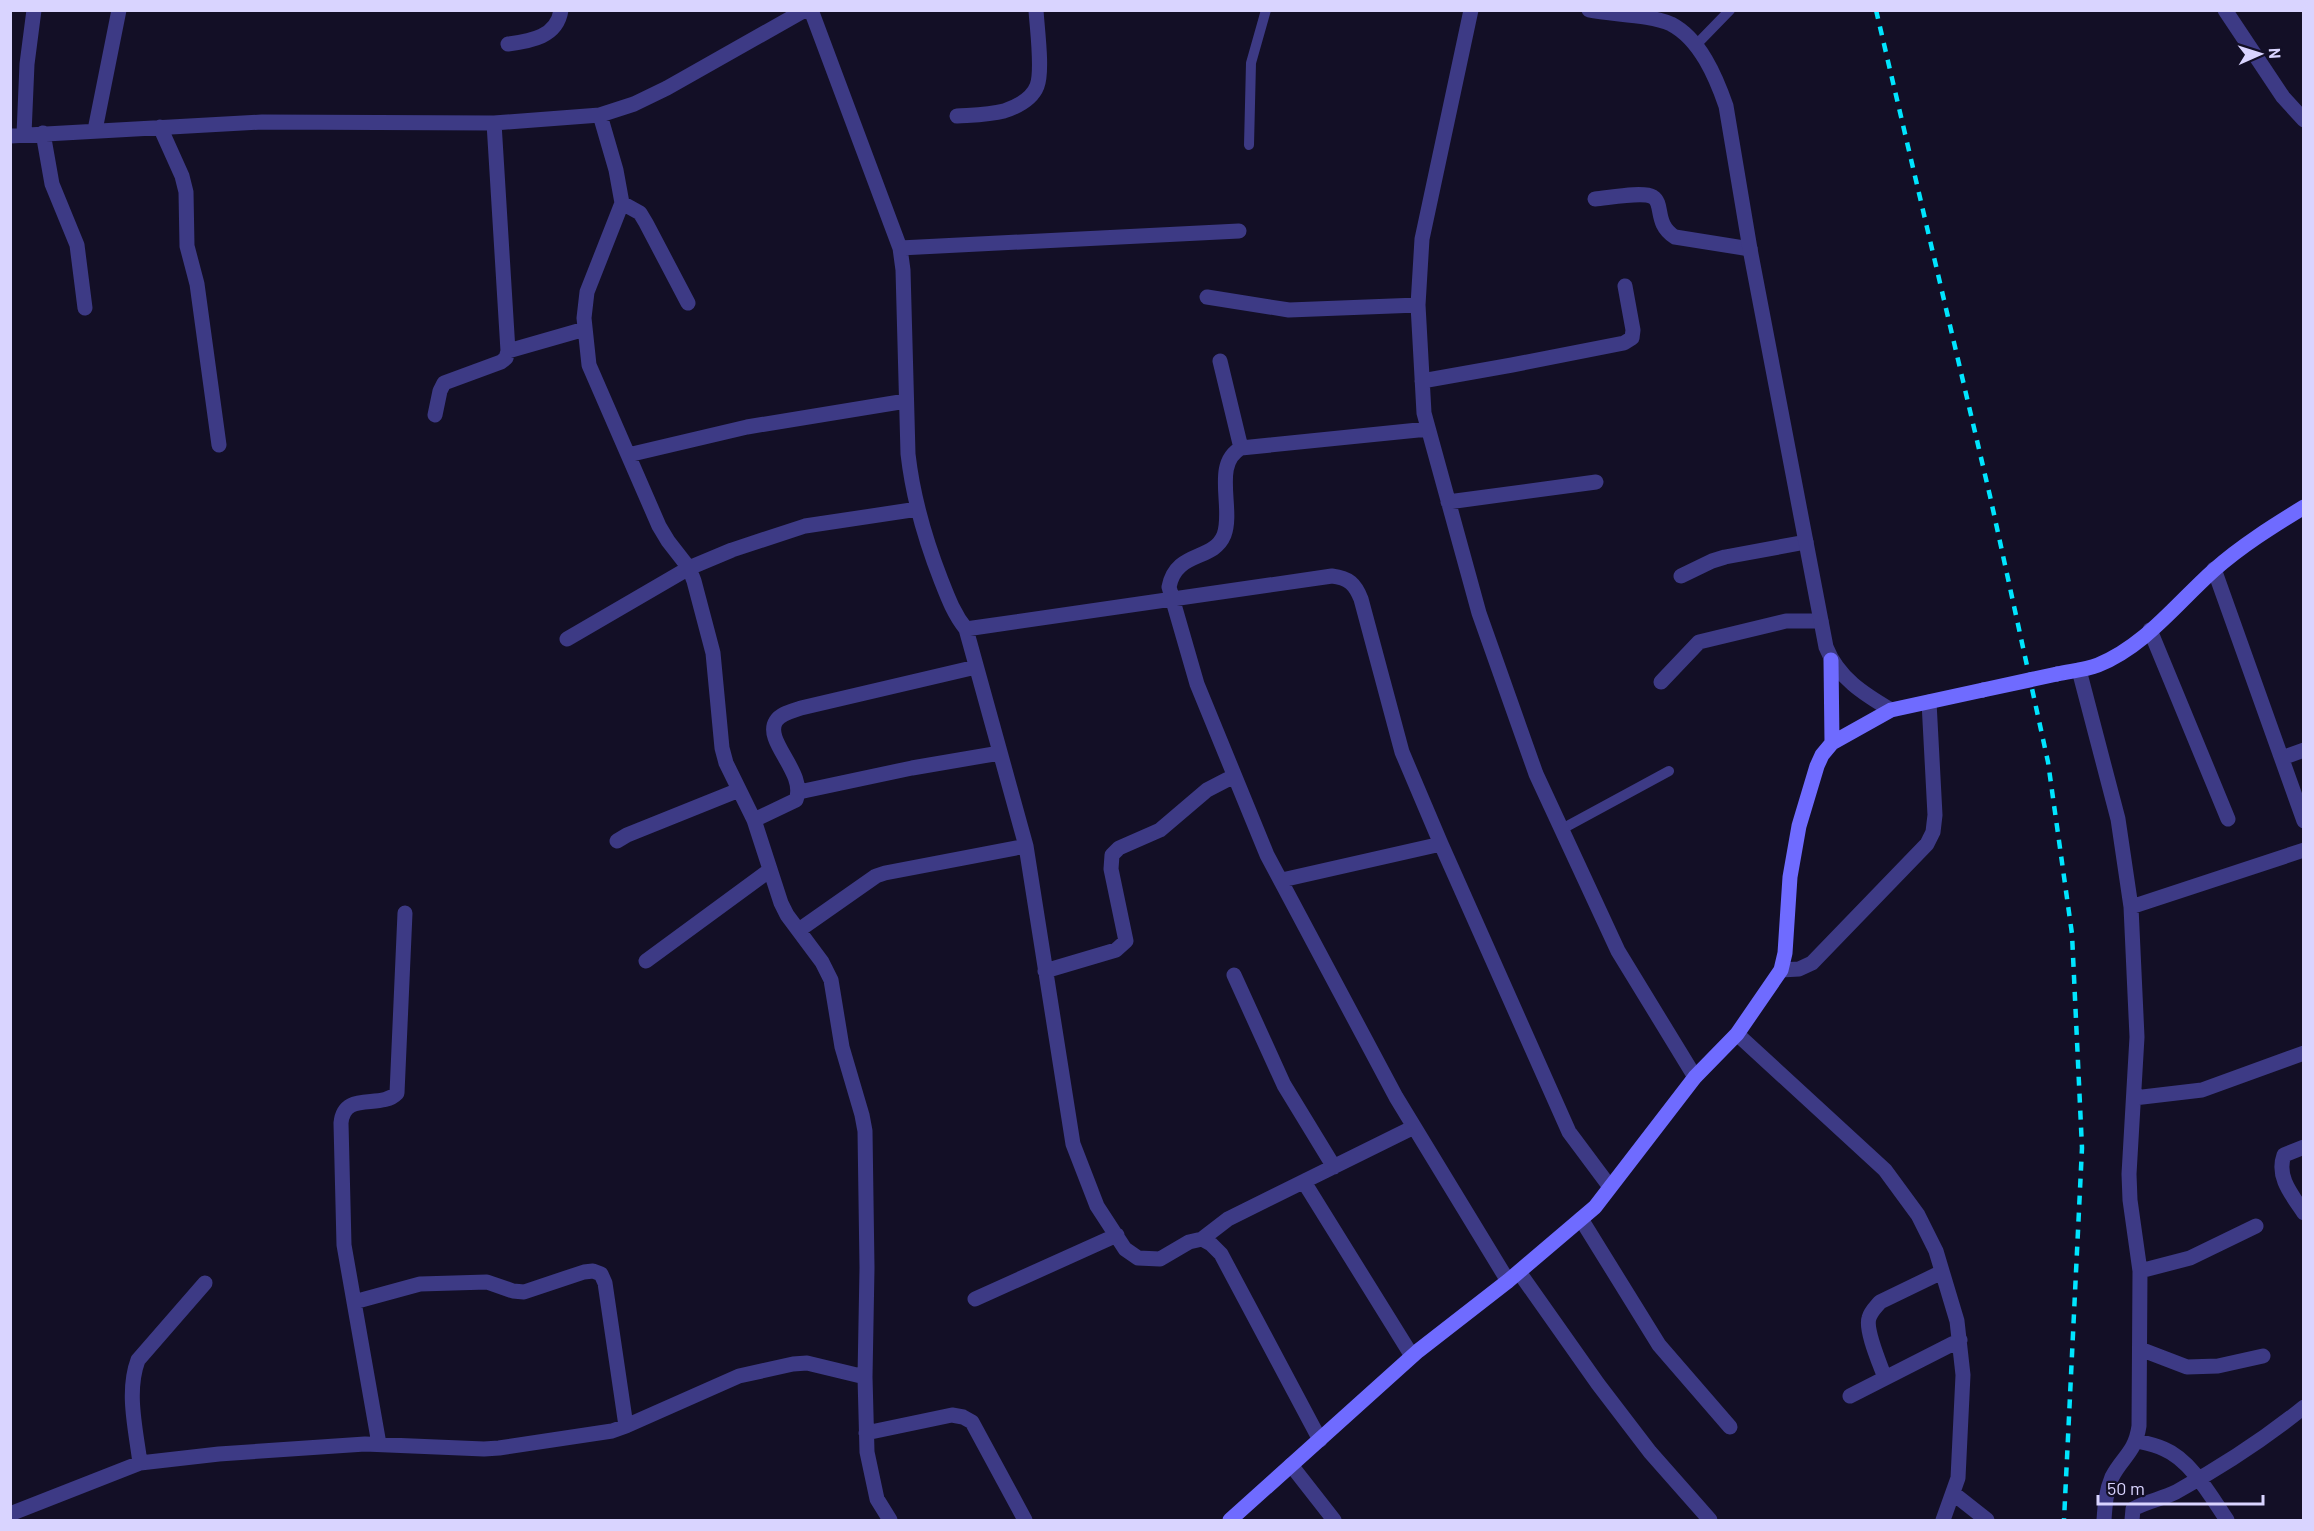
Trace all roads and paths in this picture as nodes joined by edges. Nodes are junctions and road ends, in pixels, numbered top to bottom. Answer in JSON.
{"nodes":[{"id":1,"x":34,"y":10,"type":"edge"},
{"id":2,"x":119,"y":10,"type":"edge"},
{"id":3,"x":561,"y":10,"type":"edge"},
{"id":4,"x":806,"y":10,"type":"edge"},
{"id":5,"x":811,"y":10,"type":"edge"},
{"id":6,"x":1036,"y":10,"type":"edge"},
{"id":7,"x":1266,"y":10,"type":"edge"},
{"id":8,"x":1471,"y":10,"type":"edge"},
{"id":9,"x":1589,"y":10,"type":"edge"},
{"id":10,"x":1730,"y":10,"type":"edge"},
{"id":11,"x":2225,"y":10,"type":"edge"},
{"id":12,"x":508,"y":44,"type":"dead end"},
{"id":13,"x":1696,"y":45,"type":"junction"},
{"id":14,"x":600,"y":115,"type":"junction"},
{"id":15,"x":957,"y":116,"type":"dead end"},
{"id":16,"x":2304,"y":120,"type":"edge"},
{"id":17,"x":494,"y":123,"type":"junction"},
{"id":18,"x":160,"y":127,"type":"junction"},
{"id":19,"x":95,"y":130,"type":"junction"},
{"id":20,"x":43,"y":133,"type":"junction"},
{"id":21,"x":17,"y":135,"type":"edge"},
{"id":22,"x":1249,"y":145,"type":"dead end"},
{"id":23,"x":1595,"y":199,"type":"dead end"},
{"id":24,"x":622,"y":203,"type":"junction"},
{"id":25,"x":1239,"y":231,"type":"dead end"},
{"id":26,"x":900,"y":248,"type":"junction"},
{"id":27,"x":1750,"y":249,"type":"junction"},
{"id":28,"x":1625,"y":286,"type":"dead end"},
{"id":29,"x":1207,"y":297,"type":"dead end"},
{"id":30,"x":688,"y":303,"type":"dead end"},
{"id":31,"x":1418,"y":305,"type":"junction"},
{"id":32,"x":85,"y":308,"type":"dead end"},
{"id":33,"x":585,"y":329,"type":"junction"},
{"id":34,"x":508,"y":351,"type":"junction"},
{"id":35,"x":1220,"y":361,"type":"dead end"},
{"id":36,"x":1422,"y":381,"type":"junction"},
{"id":37,"x":906,"y":401,"type":"junction"},
{"id":38,"x":435,"y":415,"type":"dead end"},
{"id":39,"x":1428,"y":429,"type":"junction"},
{"id":40,"x":219,"y":445,"type":"dead end"},
{"id":41,"x":1241,"y":448,"type":"junction"},
{"id":42,"x":628,"y":455,"type":"junction"},
{"id":43,"x":1596,"y":483,"type":"dead end"},
{"id":44,"x":1448,"y":502,"type":"junction"},
{"id":45,"x":2304,"y":507,"type":"edge"},
{"id":46,"x":918,"y":509,"type":"junction"},
{"id":47,"x":1806,"y":542,"type":"junction"},
{"id":48,"x":689,"y":568,"type":"junction"},
{"id":49,"x":2214,"y":569,"type":"junction"},
{"id":50,"x":1681,"y":576,"type":"dead end"},
{"id":51,"x":1171,"y":600,"type":"junction"},
{"id":52,"x":1821,"y":621,"type":"junction"},
{"id":53,"x":966,"y":630,"type":"junction"},
{"id":54,"x":2150,"y":630,"type":"junction"},
{"id":55,"x":567,"y":639,"type":"dead end"},
{"id":56,"x":1831,"y":660,"type":"junction"},
{"id":57,"x":976,"y":667,"type":"junction"},
{"id":58,"x":2079,"y":670,"type":"junction"},
{"id":59,"x":1660,"y":682,"type":"dead end"},
{"id":60,"x":1929,"y":702,"type":"junction"},
{"id":61,"x":1891,"y":710,"type":"junction"},
{"id":62,"x":1832,"y":743,"type":"junction"},
{"id":63,"x":2304,"y":750,"type":"edge"},
{"id":64,"x":1000,"y":753,"type":"junction"},
{"id":65,"x":2282,"y":758,"type":"junction"},
{"id":66,"x":1669,"y":771,"type":"dead end"},
{"id":67,"x":1234,"y":776,"type":"junction"},
{"id":68,"x":739,"y":790,"type":"junction"},
{"id":69,"x":799,"y":792,"type":"junction"},
{"id":70,"x":2228,"y":819,"type":"dead end"},
{"id":71,"x":754,"y":820,"type":"junction"},
{"id":72,"x":2304,"y":820,"type":"edge"},
{"id":73,"x":1562,"y":829,"type":"junction"},
{"id":74,"x":617,"y":841,"type":"dead end"},
{"id":75,"x":1441,"y":844,"type":"junction"},
{"id":76,"x":1026,"y":846,"type":"junction"},
{"id":77,"x":2304,"y":850,"type":"edge"},
{"id":78,"x":770,"y":870,"type":"junction"},
{"id":79,"x":1282,"y":880,"type":"junction"},
{"id":80,"x":2131,"y":907,"type":"junction"},
{"id":81,"x":405,"y":913,"type":"dead end"},
{"id":82,"x":799,"y":930,"type":"junction"},
{"id":83,"x":646,"y":961,"type":"dead end"},
{"id":84,"x":1782,"y":970,"type":"junction"},
{"id":85,"x":1045,"y":971,"type":"junction"},
{"id":86,"x":1234,"y":975,"type":"dead end"},
{"id":87,"x":1737,"y":1034,"type":"junction"},
{"id":88,"x":2304,"y":1053,"type":"edge"},
{"id":89,"x":1695,"y":1077,"type":"junction"},
{"id":90,"x":2134,"y":1098,"type":"junction"},
{"id":91,"x":1414,"y":1127,"type":"junction"},
{"id":92,"x":2304,"y":1147,"type":"edge"},
{"id":93,"x":1334,"y":1167,"type":"junction"},
{"id":94,"x":1304,"y":1182,"type":"junction"},
{"id":95,"x":1610,"y":1187,"type":"junction"},
{"id":96,"x":2304,"y":1213,"type":"edge"},
{"id":97,"x":1581,"y":1219,"type":"junction"},
{"id":98,"x":2256,"y":1226,"type":"dead end"},
{"id":99,"x":1116,"y":1235,"type":"junction"},
{"id":100,"x":1202,"y":1239,"type":"junction"},
{"id":101,"x":2140,"y":1271,"type":"junction"},
{"id":102,"x":1942,"y":1272,"type":"junction"},
{"id":103,"x":1513,"y":1277,"type":"junction"},
{"id":104,"x":205,"y":1283,"type":"dead end"},
{"id":105,"x":975,"y":1299,"type":"dead end"},
{"id":106,"x":354,"y":1302,"type":"junction"},
{"id":107,"x":1960,"y":1340,"type":"junction"},
{"id":108,"x":2140,"y":1350,"type":"junction"},
{"id":109,"x":1412,"y":1356,"type":"junction"},
{"id":110,"x":2263,"y":1356,"type":"dead end"},
{"id":111,"x":865,"y":1377,"type":"junction"},
{"id":112,"x":1885,"y":1378,"type":"junction"},
{"id":113,"x":1850,"y":1396,"type":"dead end"},
{"id":114,"x":2304,"y":1407,"type":"edge"},
{"id":115,"x":626,"y":1426,"type":"junction"},
{"id":116,"x":1730,"y":1427,"type":"dead end"},
{"id":117,"x":866,"y":1433,"type":"junction"},
{"id":118,"x":1320,"y":1440,"type":"junction"},
{"id":119,"x":2137,"y":1441,"type":"junction"},
{"id":120,"x":379,"y":1444,"type":"junction"},
{"id":121,"x":140,"y":1463,"type":"junction"},
{"id":122,"x":1291,"y":1465,"type":"junction"},
{"id":123,"x":2199,"y":1479,"type":"junction"},
{"id":124,"x":1954,"y":1494,"type":"junction"},
{"id":125,"x":10,"y":1514,"type":"edge"},
{"id":126,"x":890,"y":1521,"type":"edge"},
{"id":127,"x":1025,"y":1521,"type":"edge"},
{"id":128,"x":1230,"y":1521,"type":"edge"},
{"id":129,"x":1334,"y":1521,"type":"edge"},
{"id":130,"x":1710,"y":1521,"type":"edge"},
{"id":131,"x":1943,"y":1521,"type":"edge"},
{"id":132,"x":1987,"y":1521,"type":"edge"},
{"id":133,"x":2104,"y":1521,"type":"edge"},
{"id":134,"x":2132,"y":1521,"type":"edge"},
{"id":135,"x":2227,"y":1521,"type":"edge"}],
"edges":[{"from":1,"to":21,"type":"street"},
{"from":2,"to":19,"type":"street"},
{"from":3,"to":12,"type":"street"},
{"from":4,"to":14,"type":"street"},
{"from":5,"to":26,"type":"street"},
{"from":6,"to":15,"type":"street"},
{"from":7,"to":22,"type":"lane"},
{"from":8,"to":31,"type":"street"},
{"from":9,"to":13,"type":"street"},
{"from":10,"to":13,"type":"lane"},
{"from":11,"to":16,"type":"street"},
{"from":13,"to":27,"type":"street"},
{"from":14,"to":17,"type":"street"},
{"from":14,"to":24,"type":"street"},
{"from":17,"to":18,"type":"street"},
{"from":17,"to":34,"type":"street"},
{"from":18,"to":19,"type":"street"},
{"from":18,"to":40,"type":"street"},
{"from":19,"to":20,"type":"street"},
{"from":20,"to":21,"type":"street"},
{"from":20,"to":32,"type":"street"},
{"from":23,"to":27,"type":"street"},
{"from":24,"to":30,"type":"street"},
{"from":24,"to":33,"type":"street"},
{"from":25,"to":26,"type":"street"},
{"from":26,"to":37,"type":"street"},
{"from":27,"to":47,"type":"street"},
{"from":28,"to":36,"type":"street"},
{"from":29,"to":31,"type":"street"},
{"from":31,"to":36,"type":"street"},
{"from":33,"to":34,"type":"street"},
{"from":33,"to":42,"type":"street"},
{"from":34,"to":38,"type":"street"},
{"from":35,"to":41,"type":"street"},
{"from":36,"to":39,"type":"street"},
{"from":37,"to":42,"type":"street"},
{"from":37,"to":46,"type":"street"},
{"from":39,"to":41,"type":"street"},
{"from":39,"to":44,"type":"street"},
{"from":41,"to":51,"type":"street"},
{"from":42,"to":48,"type":"street"},
{"from":43,"to":44,"type":"street"},
{"from":44,"to":73,"type":"street"},
{"from":45,"to":49,"type":"main road"},
{"from":46,"to":48,"type":"street"},
{"from":46,"to":53,"type":"street"},
{"from":47,"to":50,"type":"street"},
{"from":47,"to":52,"type":"street"},
{"from":48,"to":55,"type":"street"},
{"from":48,"to":68,"type":"street"},
{"from":49,"to":54,"type":"main road"},
{"from":49,"to":65,"type":"street"},
{"from":51,"to":53,"type":"street"},
{"from":51,"to":67,"type":"street"},
{"from":51,"to":75,"type":"street"},
{"from":52,"to":56,"type":"street"},
{"from":52,"to":59,"type":"street"},
{"from":53,"to":57,"type":"street"},
{"from":54,"to":58,"type":"main road"},
{"from":54,"to":70,"type":"street"},
{"from":56,"to":61,"type":"street"},
{"from":56,"to":62,"type":"main road"},
{"from":57,"to":64,"type":"street"},
{"from":57,"to":69,"type":"street"},
{"from":58,"to":60,"type":"main road","bridge":true},
{"from":58,"to":80,"type":"street"},
{"from":60,"to":61,"type":"main road"},
{"from":60,"to":84,"type":"street"},
{"from":61,"to":62,"type":"main road"},
{"from":62,"to":84,"type":"main road"},
{"from":63,"to":65,"type":"street"},
{"from":64,"to":69,"type":"street"},
{"from":64,"to":76,"type":"street"},
{"from":65,"to":72,"type":"street"},
{"from":66,"to":73,"type":"lane"},
{"from":67,"to":79,"type":"street"},
{"from":67,"to":85,"type":"street"},
{"from":68,"to":71,"type":"street"},
{"from":68,"to":74,"type":"street"},
{"from":69,"to":71,"type":"street"},
{"from":71,"to":78,"type":"street"},
{"from":73,"to":89,"type":"street"},
{"from":75,"to":79,"type":"street"},
{"from":75,"to":95,"type":"street"},
{"from":76,"to":82,"type":"street"},
{"from":76,"to":85,"type":"street"},
{"from":77,"to":80,"type":"street"},
{"from":78,"to":82,"type":"street"},
{"from":78,"to":83,"type":"street"},
{"from":79,"to":91,"type":"street"},
{"from":80,"to":90,"type":"street"},
{"from":81,"to":106,"type":"street"},
{"from":82,"to":111,"type":"street"},
{"from":84,"to":87,"type":"main road"},
{"from":85,"to":99,"type":"street"},
{"from":86,"to":93,"type":"street"},
{"from":87,"to":89,"type":"main road"},
{"from":87,"to":102,"type":"street"},
{"from":88,"to":90,"type":"street"},
{"from":89,"to":95,"type":"main road"},
{"from":90,"to":101,"type":"street"},
{"from":91,"to":93,"type":"street"},
{"from":91,"to":103,"type":"street"},
{"from":92,"to":96,"type":"street"},
{"from":93,"to":94,"type":"street"},
{"from":94,"to":100,"type":"street"},
{"from":94,"to":109,"type":"street"},
{"from":95,"to":97,"type":"main road"},
{"from":97,"to":103,"type":"main road"},
{"from":97,"to":116,"type":"street"},
{"from":98,"to":101,"type":"street"},
{"from":99,"to":100,"type":"street"},
{"from":99,"to":105,"type":"street"},
{"from":100,"to":118,"type":"street"},
{"from":101,"to":108,"type":"street"},
{"from":102,"to":107,"type":"street"},
{"from":102,"to":112,"type":"street"},
{"from":103,"to":109,"type":"main road"},
{"from":103,"to":130,"type":"street"},
{"from":104,"to":121,"type":"street"},
{"from":106,"to":115,"type":"street"},
{"from":106,"to":120,"type":"street"},
{"from":107,"to":112,"type":"street"},
{"from":107,"to":124,"type":"street"},
{"from":108,"to":110,"type":"street"},
{"from":108,"to":119,"type":"street"},
{"from":109,"to":118,"type":"main road"},
{"from":111,"to":115,"type":"street"},
{"from":111,"to":117,"type":"street"},
{"from":112,"to":113,"type":"street"},
{"from":114,"to":123,"type":"street"},
{"from":115,"to":120,"type":"street"},
{"from":117,"to":126,"type":"street"},
{"from":117,"to":127,"type":"street"},
{"from":118,"to":122,"type":"main road"},
{"from":119,"to":123,"type":"street"},
{"from":119,"to":133,"type":"street"},
{"from":120,"to":121,"type":"street"},
{"from":121,"to":125,"type":"street"},
{"from":122,"to":128,"type":"main road"},
{"from":122,"to":129,"type":"street"},
{"from":123,"to":134,"type":"street"},
{"from":123,"to":135,"type":"street"},
{"from":124,"to":131,"type":"street"},
{"from":124,"to":132,"type":"street"}]}
